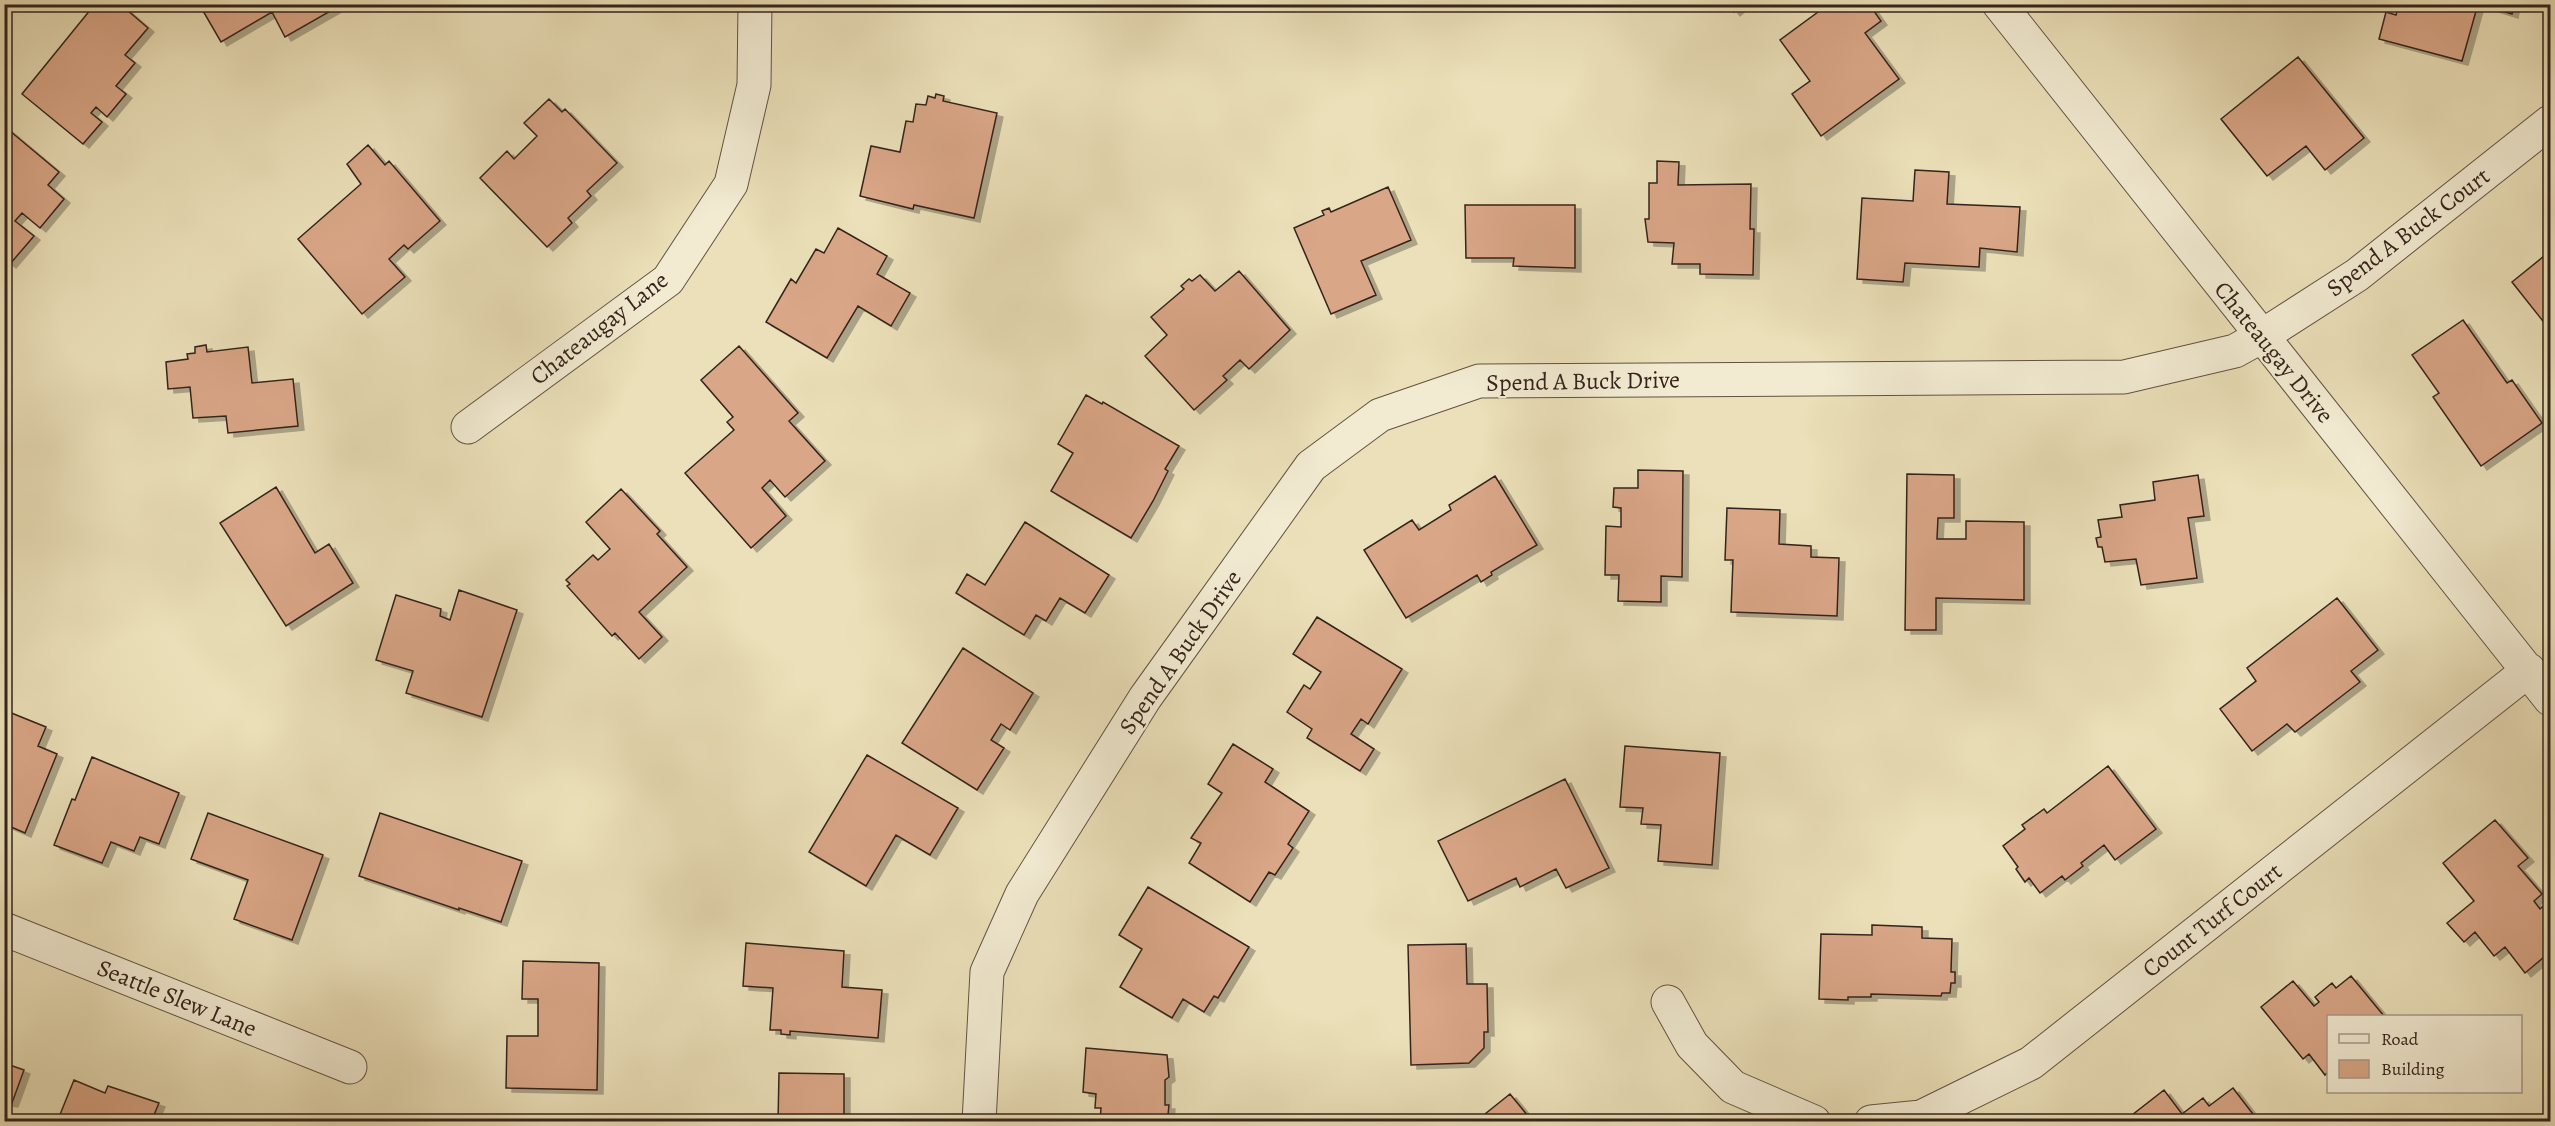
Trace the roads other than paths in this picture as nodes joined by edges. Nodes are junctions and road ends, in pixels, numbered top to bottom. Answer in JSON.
{"nodes":[{"id":1,"x":755,"y":4,"type":"edge"},
{"id":2,"x":1999,"y":4,"type":"edge"},
{"id":3,"x":2550,"y":122,"type":"edge"},
{"id":4,"x":2262,"y":336,"type":"junction"},
{"id":5,"x":468,"y":427,"type":"dead end"},
{"id":6,"x":2529,"y":670,"type":"junction"},
{"id":7,"x":2550,"y":699,"type":"edge"},
{"id":8,"x":4,"y":929,"type":"edge"},
{"id":9,"x":1668,"y":1002,"type":"dead end"},
{"id":10,"x":350,"y":1067,"type":"dead end"},
{"id":11,"x":979,"y":1122,"type":"edge"},
{"id":12,"x":1814,"y":1122,"type":"edge"},
{"id":13,"x":1871,"y":1122,"type":"edge"}],
"edges":[{"from":1,"to":5,"type":"street","name":"Chateaugay Lane"},
{"from":2,"to":4,"type":"street","name":"Chateaugay Drive"},
{"from":3,"to":4,"type":"street","name":"Spend A Buck Court"},
{"from":4,"to":6,"type":"street","name":"Chateaugay Drive"},
{"from":4,"to":11,"type":"street","name":"Spend A Buck Drive"},
{"from":6,"to":7,"type":"street","name":"Chateaugay Drive"},
{"from":6,"to":13,"type":"street","name":"Count Turf Court"},
{"from":8,"to":10,"type":"street","name":"Seattle Slew Lane"},
{"from":9,"to":12,"type":"street"}]}
